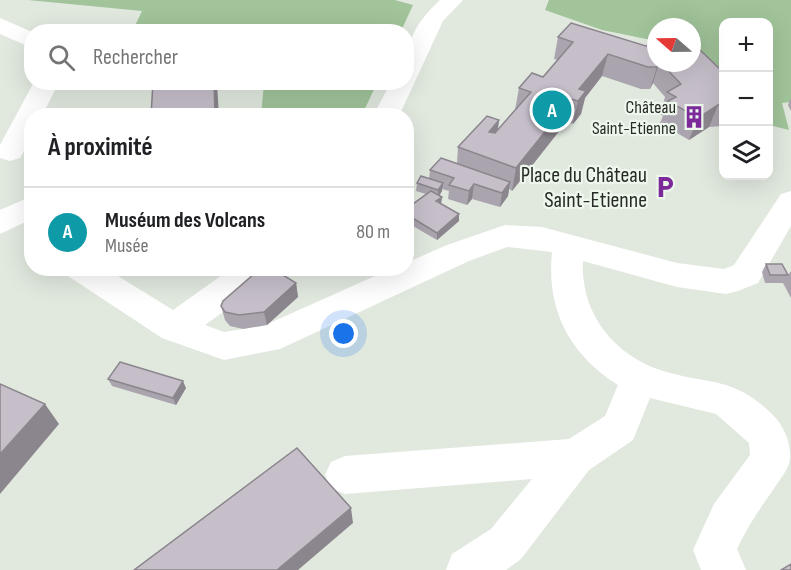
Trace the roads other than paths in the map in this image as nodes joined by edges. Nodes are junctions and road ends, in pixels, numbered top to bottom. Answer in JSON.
{"nodes":[{"id":1,"x":452,"y":0,"type":"edge"},
{"id":2,"x":0,"y":25,"type":"edge"},
{"id":3,"x":24,"y":37,"type":"edge"},
{"id":4,"x":414,"y":60,"type":"edge"},
{"id":5,"x":43,"y":90,"type":"edge"},
{"id":6,"x":400,"y":90,"type":"edge"},
{"id":7,"x":35,"y":108,"type":"edge"},
{"id":8,"x":390,"y":108,"type":"edge"},
{"id":9,"x":24,"y":131,"type":"edge"},
{"id":10,"x":14,"y":153,"type":"edge"},
{"id":11,"x":791,"y":201,"type":"edge"},
{"id":12,"x":568,"y":244,"type":"junction"},
{"id":13,"x":414,"y":273,"type":"edge"},
{"id":14,"x":91,"y":276,"type":"edge"},
{"id":15,"x":244,"y":276,"type":"edge"},
{"id":16,"x":407,"y":276,"type":"edge"},
{"id":17,"x":174,"y":328,"type":"junction"},
{"id":18,"x":640,"y":377,"type":"junction"},
{"id":19,"x":575,"y":457,"type":"junction"},
{"id":20,"x":345,"y":475,"type":"dead end"},
{"id":21,"x":468,"y":570,"type":"edge"},
{"id":22,"x":724,"y":570,"type":"edge"}],
"edges":[{"from":1,"to":4,"type":"street"},
{"from":2,"to":3,"type":"street"},
{"from":5,"to":7,"type":"street"},
{"from":6,"to":8,"type":"street"},
{"from":9,"to":10,"type":"street"},
{"from":11,"to":12,"type":"street"},
{"from":12,"to":13,"type":"street"},
{"from":12,"to":18,"type":"street"},
{"from":14,"to":17,"type":"street"},
{"from":15,"to":17,"type":"street"},
{"from":16,"to":17,"type":"street"},
{"from":18,"to":19,"type":"street"},
{"from":18,"to":22,"type":"street"},
{"from":19,"to":20,"type":"street"},
{"from":19,"to":21,"type":"street"}]}
